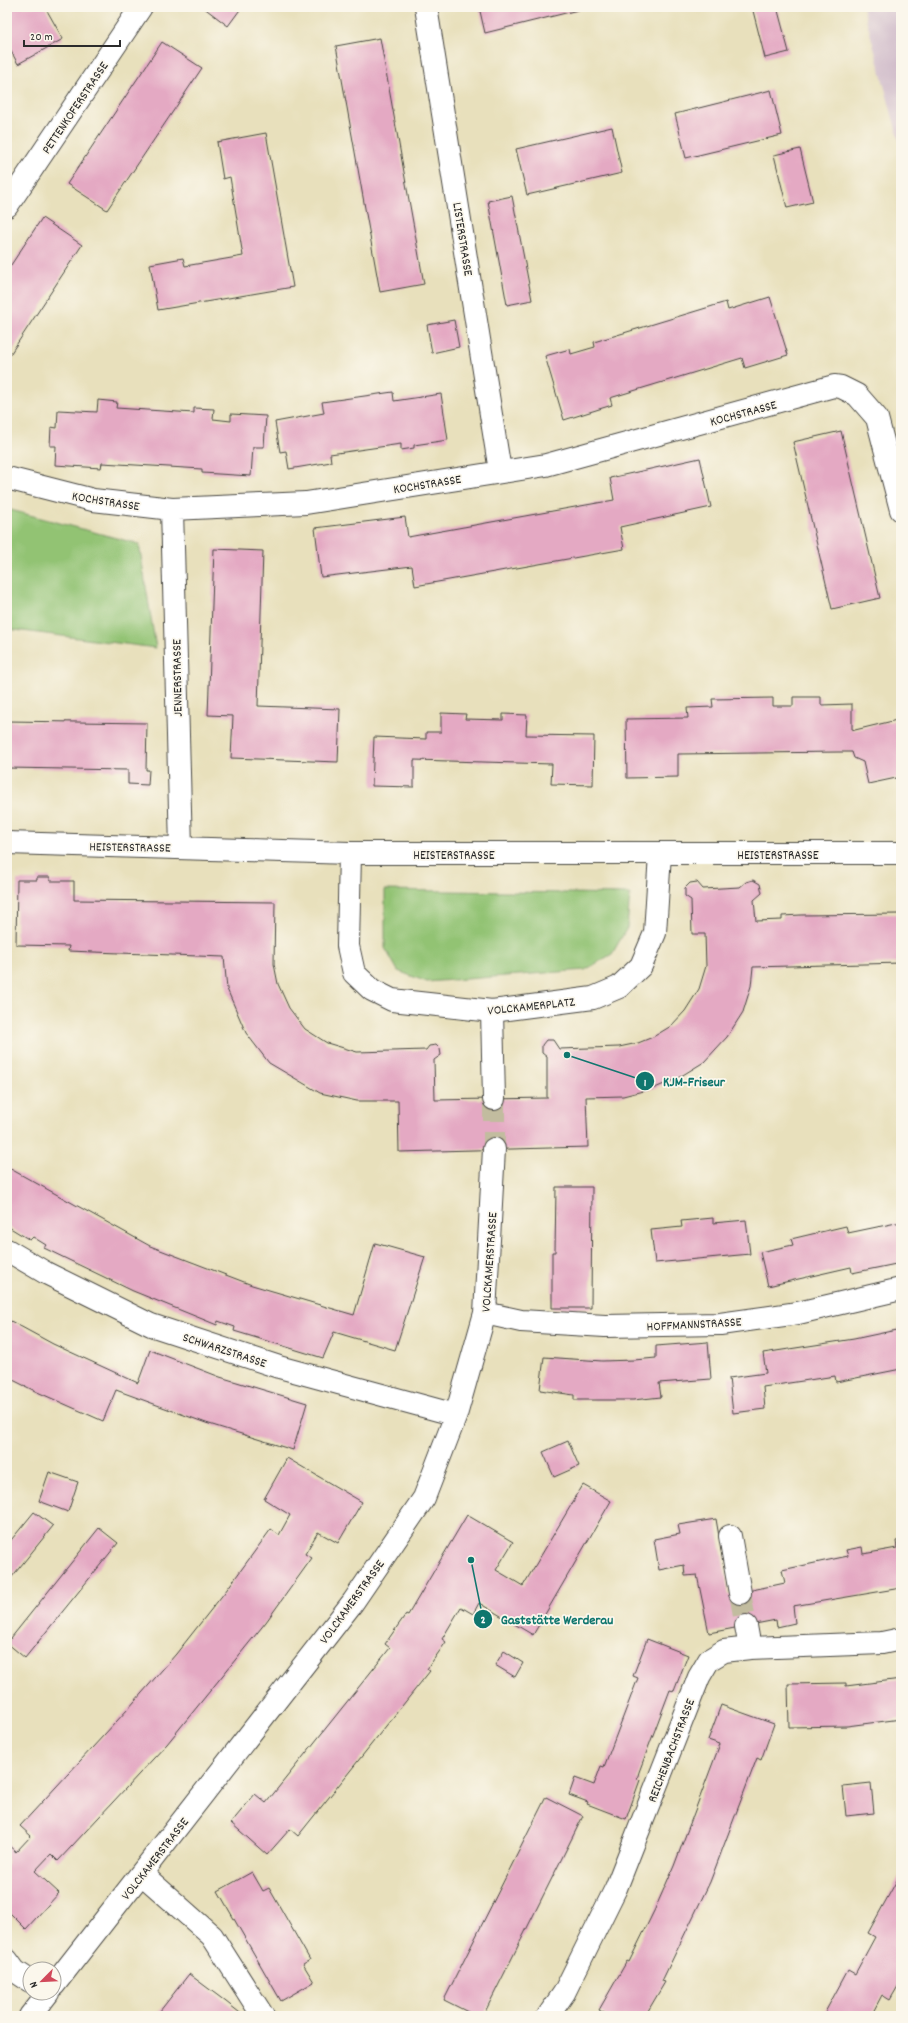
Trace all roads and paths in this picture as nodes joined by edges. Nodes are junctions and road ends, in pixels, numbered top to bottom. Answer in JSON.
{"nodes":[{"id":1,"x":141,"y":7,"type":"edge"},
{"id":2,"x":426,"y":7,"type":"edge"},
{"id":3,"x":7,"y":206,"type":"edge"},
{"id":4,"x":500,"y":471,"type":"junction"},
{"id":5,"x":7,"y":478,"type":"edge"},
{"id":6,"x":172,"y":509,"type":"junction"},
{"id":7,"x":901,"y":510,"type":"edge"},
{"id":8,"x":7,"y":843,"type":"edge"},
{"id":9,"x":181,"y":848,"type":"junction"},
{"id":10,"x":350,"y":853,"type":"junction"},
{"id":11,"x":901,"y":853,"type":"edge"},
{"id":12,"x":660,"y":854,"type":"junction"},
{"id":13,"x":492,"y":1011,"type":"junction"},
{"id":14,"x":494,"y":1099,"type":"tunnel mouth"},
{"id":15,"x":494,"y":1149,"type":"tunnel mouth"},
{"id":16,"x":7,"y":1250,"type":"edge"},
{"id":17,"x":901,"y":1289,"type":"edge"},
{"id":18,"x":485,"y":1313,"type":"junction"},
{"id":19,"x":456,"y":1415,"type":"junction"},
{"id":20,"x":730,"y":1536,"type":"dead end"},
{"id":21,"x":740,"y":1593,"type":"tunnel mouth"},
{"id":22,"x":746,"y":1626,"type":"tunnel mouth"},
{"id":23,"x":901,"y":1639,"type":"edge"},
{"id":24,"x":750,"y":1648,"type":"junction"},
{"id":25,"x":142,"y":1874,"type":"junction"},
{"id":26,"x":7,"y":1960,"type":"edge"},
{"id":27,"x":22,"y":1975,"type":"edge"},
{"id":28,"x":62,"y":1975,"type":"edge"},
{"id":29,"x":41,"y":2001,"type":"edge"},
{"id":30,"x":30,"y":2016,"type":"edge"},
{"id":31,"x":263,"y":2016,"type":"edge"},
{"id":32,"x":548,"y":2016,"type":"edge"}],
"edges":[{"from":1,"to":3,"type":"street","name":"PETTENKOFERSTRASSE"},
{"from":2,"to":4,"type":"street","name":"LISTERSTRASSE"},
{"from":4,"to":6,"type":"street","name":"KOCHSTRASSE"},
{"from":4,"to":7,"type":"street","name":"KOCHSTRASSE"},
{"from":5,"to":6,"type":"street","name":"KOCHSTRASSE"},
{"from":6,"to":9,"type":"street","name":"JENNERSTRASSE"},
{"from":8,"to":9,"type":"street","name":"HEISTERSTRASSE"},
{"from":9,"to":10,"type":"street","name":"HEISTERSTRASSE"},
{"from":10,"to":12,"type":"street","name":"HEISTERSTRASSE"},
{"from":10,"to":13,"type":"street","name":"VOLCKAMERPLATZ"},
{"from":11,"to":12,"type":"street","name":"HEISTERSTRASSE"},
{"from":12,"to":13,"type":"street","name":"VOLCKAMERPLATZ"},
{"from":13,"to":14,"type":"street"},
{"from":15,"to":18,"type":"street","name":"VOLCKAMERSTRASSE"},
{"from":16,"to":19,"type":"street","name":"SCHWARZSTRASSE"},
{"from":17,"to":18,"type":"street","name":"HOFFMANNSTRASSE"},
{"from":18,"to":19,"type":"street","name":"VOLCKAMERSTRASSE"},
{"from":19,"to":25,"type":"street","name":"VOLCKAMERSTRASSE"},
{"from":20,"to":21,"type":"street"},
{"from":22,"to":24,"type":"street"},
{"from":23,"to":24,"type":"street","name":"REICHENBACHSTRASSE"},
{"from":24,"to":32,"type":"street","name":"REICHENBACHSTRASSE"},
{"from":25,"to":28,"type":"street","name":"VOLCKAMERSTRASSE"},
{"from":25,"to":31,"type":"street"},
{"from":26,"to":27,"type":"street"},
{"from":29,"to":30,"type":"street","name":"VOLCKAMERSTRASSE"}]}
